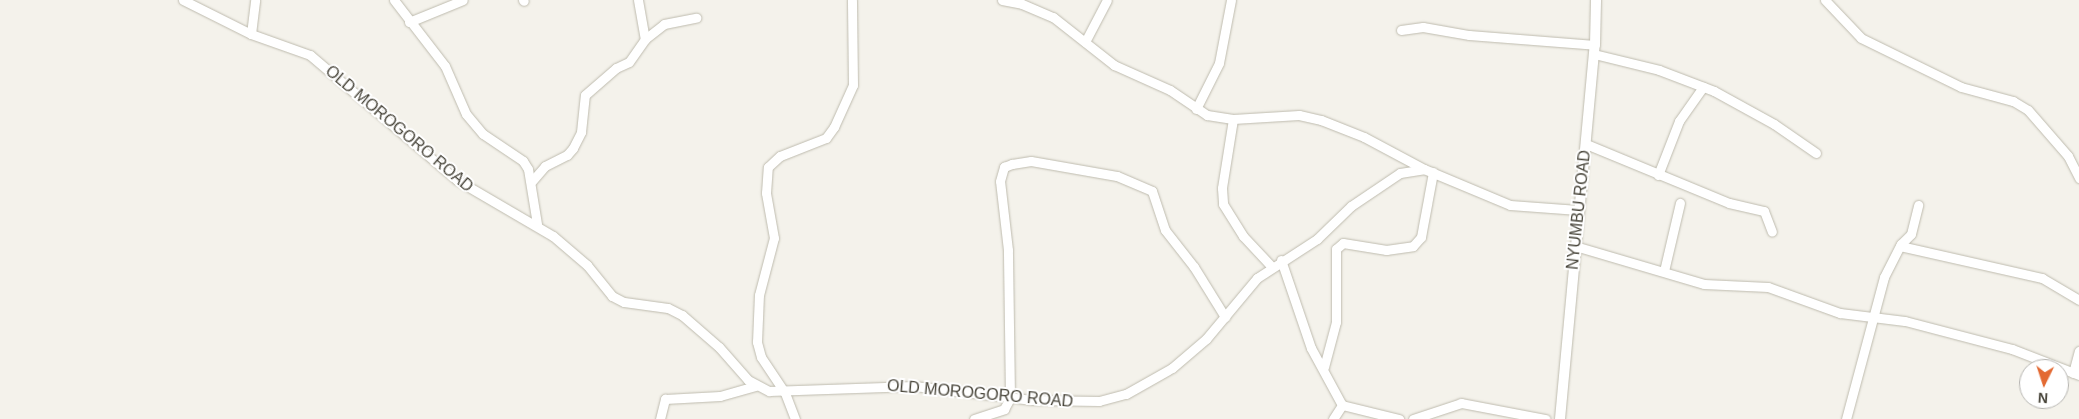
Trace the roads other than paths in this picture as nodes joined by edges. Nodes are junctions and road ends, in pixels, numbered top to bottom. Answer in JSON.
{"nodes":[{"id":1,"x":183,"y":0,"type":"edge"},
{"id":2,"x":255,"y":0,"type":"edge"},
{"id":3,"x":394,"y":0,"type":"edge"},
{"id":4,"x":463,"y":0,"type":"edge"},
{"id":5,"x":638,"y":0,"type":"edge"},
{"id":6,"x":852,"y":0,"type":"edge"},
{"id":7,"x":1002,"y":0,"type":"edge"},
{"id":8,"x":1107,"y":0,"type":"edge"},
{"id":9,"x":1231,"y":0,"type":"edge"},
{"id":10,"x":1596,"y":0,"type":"edge"},
{"id":11,"x":1825,"y":0,"type":"edge"},
{"id":12,"x":696,"y":18,"type":"dead end"},
{"id":13,"x":408,"y":22,"type":"junction"},
{"id":14,"x":1401,"y":30,"type":"dead end"},
{"id":15,"x":251,"y":34,"type":"junction"},
{"id":16,"x":645,"y":39,"type":"junction"},
{"id":17,"x":1085,"y":42,"type":"junction"},
{"id":18,"x":1594,"y":50,"type":"junction"},
{"id":19,"x":1703,"y":87,"type":"junction"},
{"id":20,"x":1196,"y":110,"type":"junction"},
{"id":21,"x":1233,"y":119,"type":"junction"},
{"id":22,"x":1586,"y":144,"type":"junction"},
{"id":23,"x":1816,"y":153,"type":"dead end"},
{"id":24,"x":1428,"y":170,"type":"junction"},
{"id":25,"x":1658,"y":175,"type":"junction"},
{"id":26,"x":2079,"y":178,"type":"edge"},
{"id":27,"x":532,"y":181,"type":"junction"},
{"id":28,"x":1680,"y":203,"type":"dead end"},
{"id":29,"x":1918,"y":205,"type":"dead end"},
{"id":30,"x":1578,"y":210,"type":"junction"},
{"id":31,"x":537,"y":224,"type":"junction"},
{"id":32,"x":1772,"y":232,"type":"dead end"},
{"id":33,"x":1575,"y":246,"type":"junction"},
{"id":34,"x":1900,"y":246,"type":"junction"},
{"id":35,"x":1281,"y":260,"type":"junction"},
{"id":36,"x":1272,"y":267,"type":"junction"},
{"id":37,"x":1664,"y":272,"type":"junction"},
{"id":38,"x":2079,"y":300,"type":"edge"},
{"id":39,"x":1225,"y":317,"type":"junction"},
{"id":40,"x":1873,"y":317,"type":"junction"},
{"id":41,"x":2079,"y":351,"type":"edge"},
{"id":42,"x":1324,"y":367,"type":"junction"},
{"id":43,"x":2076,"y":374,"type":"edge"},
{"id":44,"x":756,"y":386,"type":"junction"},
{"id":45,"x":785,"y":393,"type":"junction"},
{"id":46,"x":1010,"y":398,"type":"junction"},
{"id":47,"x":1342,"y":404,"type":"junction"},
{"id":48,"x":660,"y":419,"type":"edge"},
{"id":49,"x":795,"y":419,"type":"edge"},
{"id":50,"x":974,"y":419,"type":"edge"},
{"id":51,"x":1333,"y":419,"type":"edge"},
{"id":52,"x":1399,"y":419,"type":"edge"},
{"id":53,"x":1413,"y":419,"type":"edge"},
{"id":54,"x":1546,"y":419,"type":"edge"},
{"id":55,"x":1560,"y":419,"type":"edge"},
{"id":56,"x":1846,"y":419,"type":"edge"}],
"edges":[{"from":1,"to":15,"type":"street","name":"OLD MOROGORO ROAD"},
{"from":2,"to":15,"type":"street"},
{"from":3,"to":13,"type":"street"},
{"from":4,"to":13,"type":"street"},
{"from":5,"to":16,"type":"street"},
{"from":6,"to":45,"type":"street"},
{"from":7,"to":17,"type":"street"},
{"from":8,"to":17,"type":"street"},
{"from":9,"to":20,"type":"street"},
{"from":10,"to":18,"type":"street","name":"NYUMBU ROAD"},
{"from":11,"to":26,"type":"street"},
{"from":12,"to":16,"type":"street"},
{"from":13,"to":27,"type":"street"},
{"from":14,"to":18,"type":"street"},
{"from":15,"to":31,"type":"street","name":"OLD MOROGORO ROAD"},
{"from":16,"to":27,"type":"street"},
{"from":17,"to":20,"type":"street"},
{"from":18,"to":19,"type":"street"},
{"from":18,"to":22,"type":"street","name":"NYUMBU ROAD"},
{"from":19,"to":23,"type":"street"},
{"from":19,"to":25,"type":"street"},
{"from":20,"to":21,"type":"street"},
{"from":21,"to":24,"type":"street"},
{"from":21,"to":36,"type":"street"},
{"from":22,"to":25,"type":"street"},
{"from":22,"to":30,"type":"street","name":"NYUMBU ROAD"},
{"from":24,"to":30,"type":"street"},
{"from":24,"to":35,"type":"street","name":"OLD MOROGORO ROAD"},
{"from":24,"to":42,"type":"street"},
{"from":25,"to":32,"type":"street"},
{"from":27,"to":31,"type":"street"},
{"from":28,"to":37,"type":"street"},
{"from":29,"to":34,"type":"street"},
{"from":30,"to":33,"type":"street","name":"NYUMBU ROAD"},
{"from":31,"to":44,"type":"street","name":"OLD MOROGORO ROAD"},
{"from":33,"to":37,"type":"street"},
{"from":33,"to":55,"type":"street","name":"NYUMBU ROAD"},
{"from":34,"to":38,"type":"street"},
{"from":34,"to":40,"type":"street"},
{"from":35,"to":36,"type":"street","name":"OLD MOROGORO ROAD"},
{"from":35,"to":42,"type":"street"},
{"from":36,"to":39,"type":"street","name":"OLD MOROGORO ROAD"},
{"from":37,"to":40,"type":"street"},
{"from":39,"to":46,"type":"street","name":"OLD MOROGORO ROAD"},
{"from":39,"to":46,"type":"street"},
{"from":40,"to":43,"type":"street"},
{"from":40,"to":56,"type":"street"},
{"from":41,"to":43,"type":"street"},
{"from":42,"to":47,"type":"street"},
{"from":44,"to":45,"type":"street","name":"OLD MOROGORO ROAD"},
{"from":44,"to":48,"type":"street"},
{"from":45,"to":46,"type":"street","name":"OLD MOROGORO ROAD"},
{"from":45,"to":49,"type":"street"},
{"from":46,"to":50,"type":"street"},
{"from":47,"to":51,"type":"street"},
{"from":47,"to":52,"type":"street"},
{"from":53,"to":54,"type":"street"}]}
